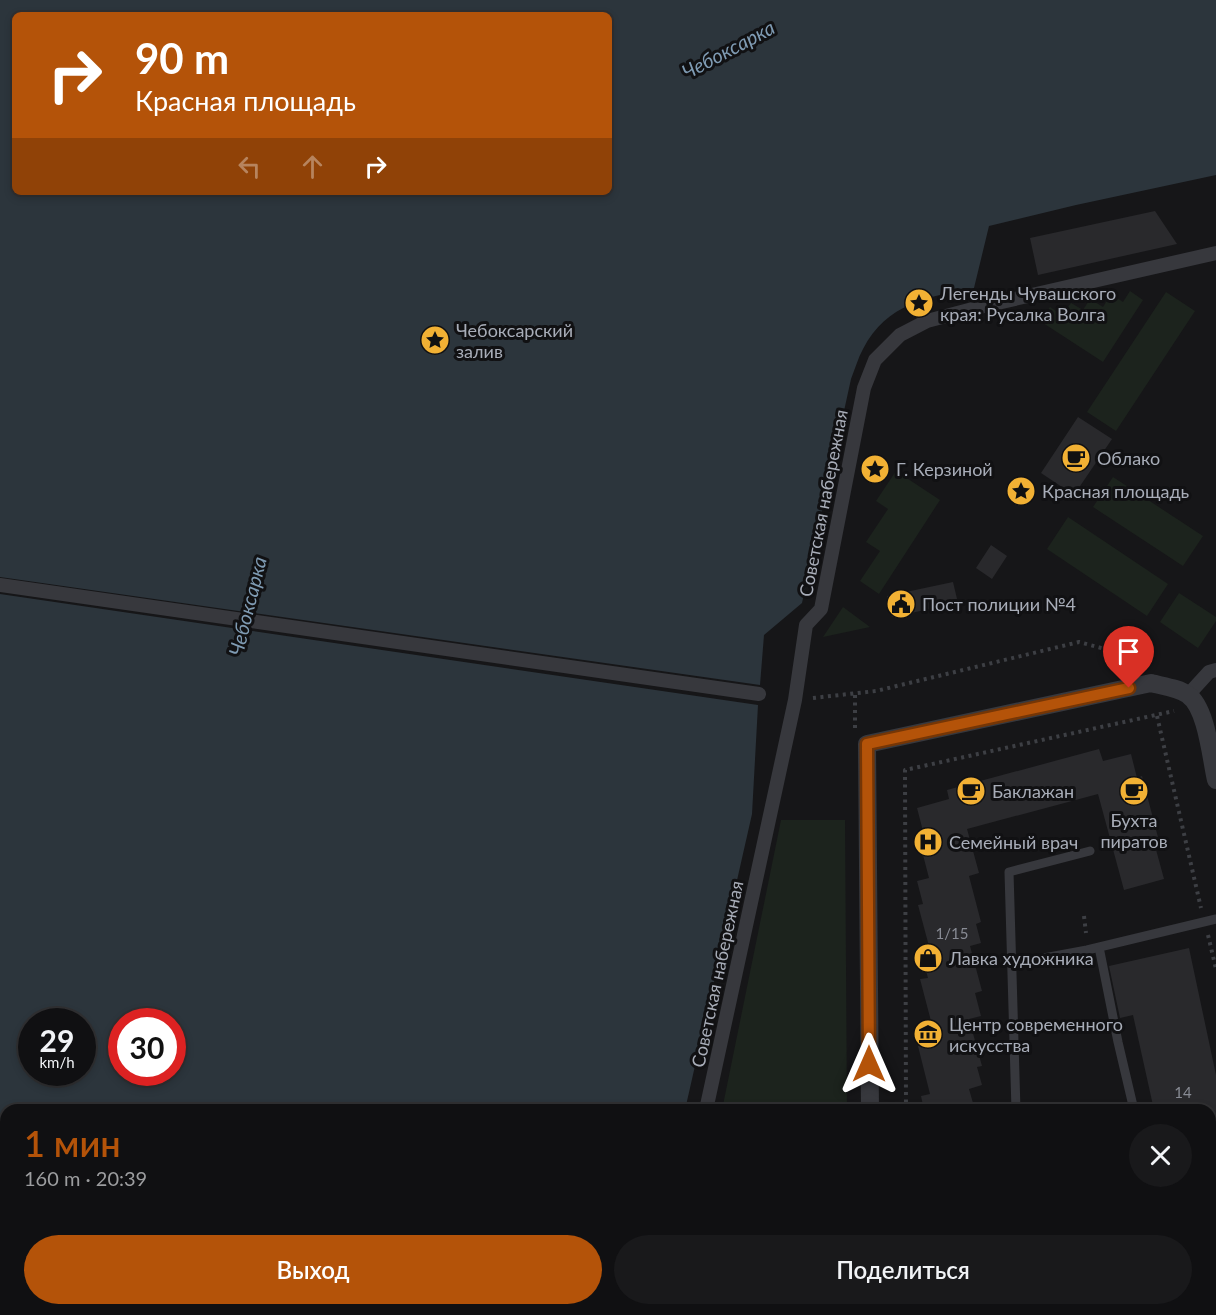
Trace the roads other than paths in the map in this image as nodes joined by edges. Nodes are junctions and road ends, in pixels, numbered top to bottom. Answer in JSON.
{"nodes":[{"id":1,"x":1216,"y":254,"type":"edge"},
{"id":2,"x":0,"y":585,"type":"edge"},
{"id":3,"x":1216,"y":670,"type":"edge"},
{"id":4,"x":759,"y":694,"type":"dead end"},
{"id":5,"x":1188,"y":694,"type":"junction"},
{"id":6,"x":1216,"y":780,"type":"edge"},
{"id":7,"x":1090,"y":850,"type":"dead end"},
{"id":8,"x":1216,"y":919,"type":"edge"},
{"id":9,"x":1099,"y":947,"type":"junction"},
{"id":10,"x":1011,"y":964,"type":"junction"},
{"id":11,"x":707,"y":1104,"type":"edge"},
{"id":12,"x":870,"y":1104,"type":"edge"},
{"id":13,"x":1016,"y":1104,"type":"edge"},
{"id":14,"x":1133,"y":1104,"type":"edge"}],
"edges":[{"from":1,"to":11,"type":"street","name":"Советская набережная"},
{"from":2,"to":4,"type":"street"},
{"from":3,"to":5,"type":"street"},
{"from":5,"to":6,"type":"street"},
{"from":5,"to":12,"type":"street"},
{"from":7,"to":10,"type":"lane"},
{"from":8,"to":9,"type":"lane"},
{"from":9,"to":10,"type":"lane"},
{"from":9,"to":14,"type":"lane"},
{"from":10,"to":13,"type":"lane"}]}
